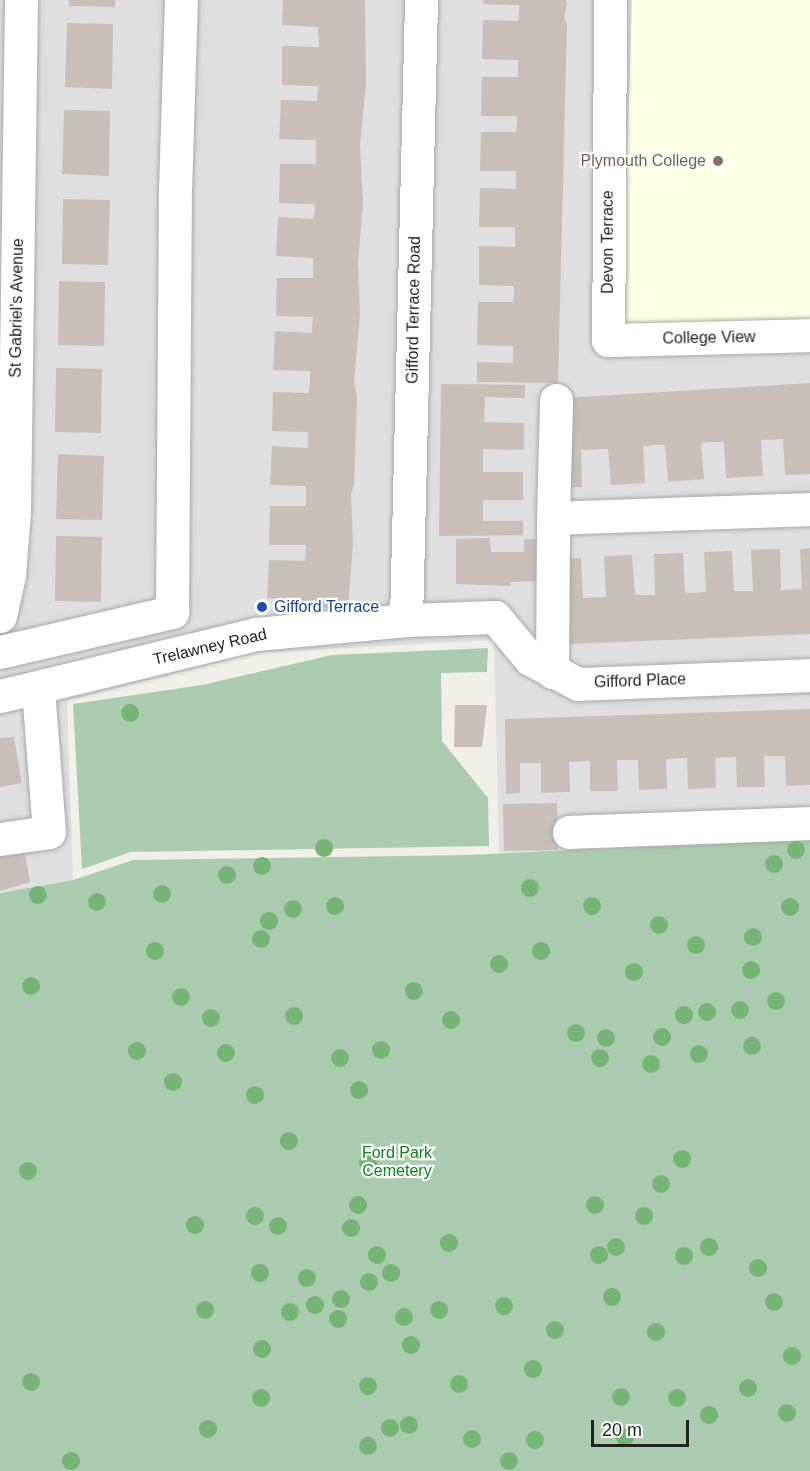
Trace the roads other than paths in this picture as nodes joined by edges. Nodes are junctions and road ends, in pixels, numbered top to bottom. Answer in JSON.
{"nodes":[{"id":1,"x":21,"y":0,"type":"edge"},
{"id":2,"x":181,"y":0,"type":"edge"},
{"id":3,"x":421,"y":0,"type":"edge"},
{"id":4,"x":610,"y":0,"type":"edge"},
{"id":5,"x":810,"y":335,"type":"edge"},
{"id":6,"x":608,"y":340,"type":"joint"},
{"id":7,"x":556,"y":400,"type":"dead end"},
{"id":8,"x":810,"y":509,"type":"edge"},
{"id":9,"x":553,"y":518,"type":"junction"},
{"id":10,"x":0,"y":616,"type":"edge"},
{"id":11,"x":495,"y":617,"type":"joint"},
{"id":12,"x":406,"y":620,"type":"junction"},
{"id":13,"x":0,"y":652,"type":"edge"},
{"id":14,"x":552,"y":672,"type":"junction"},
{"id":15,"x":810,"y":675,"type":"edge"},
{"id":16,"x":38,"y":690,"type":"junction"},
{"id":17,"x":0,"y":696,"type":"edge"},
{"id":18,"x":810,"y":823,"type":"edge"},
{"id":19,"x":569,"y":832,"type":"dead end"},
{"id":20,"x":0,"y":839,"type":"edge"}],
"edges":[{"from":1,"to":10,"type":"street","name":"St Gabriel's Avenue"},
{"from":2,"to":13,"type":"street"},
{"from":3,"to":12,"type":"street","name":"Gifford Terrace Road"},
{"from":4,"to":6,"type":"street","name":"Devon Terrace"},
{"from":5,"to":6,"type":"street","name":"College View"},
{"from":7,"to":9,"type":"street"},
{"from":8,"to":9,"type":"street"},
{"from":9,"to":14,"type":"street"},
{"from":11,"to":12,"type":"street","name":"Trelawney Road"},
{"from":11,"to":14,"type":"street","name":"Gifford Place"},
{"from":12,"to":16,"type":"street","name":"Trelawney Road"},
{"from":14,"to":15,"type":"street","name":"Gifford Place"},
{"from":16,"to":17,"type":"street","name":"Trelawney Road"},
{"from":16,"to":20,"type":"street"},
{"from":18,"to":19,"type":"street"}]}
